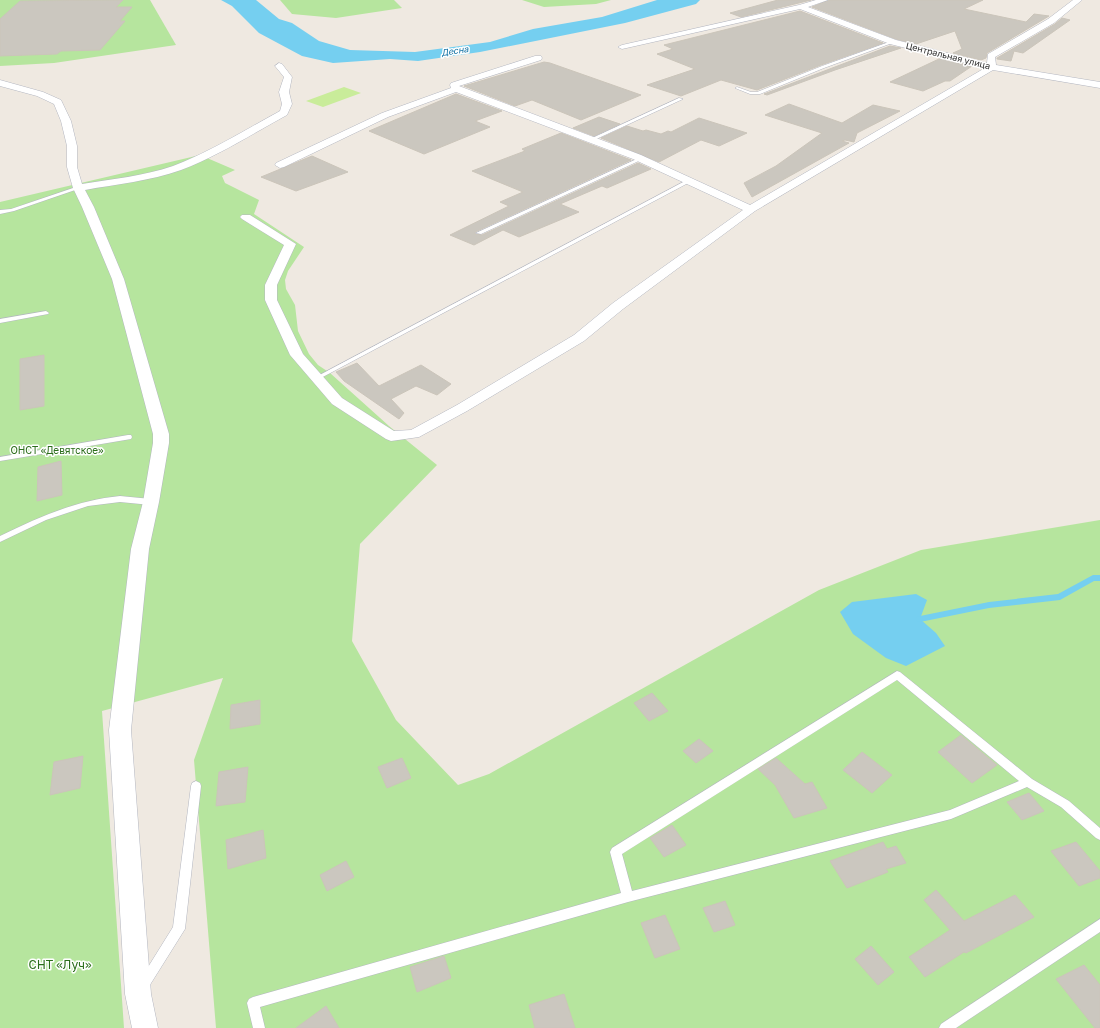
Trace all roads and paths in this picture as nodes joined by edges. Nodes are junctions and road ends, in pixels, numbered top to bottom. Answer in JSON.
{"nodes":[{"id":1,"x":824,"y":0,"type":"edge"},
{"id":2,"x":1078,"y":0,"type":"edge"},
{"id":3,"x":801,"y":7,"type":"junction"},
{"id":4,"x":893,"y":42,"type":"junction"},
{"id":5,"x":622,"y":47,"type":"dead end"},
{"id":6,"x":538,"y":58,"type":"dead end"},
{"id":7,"x":279,"y":66,"type":"dead end"},
{"id":8,"x":992,"y":67,"type":"junction"},
{"id":9,"x":0,"y":83,"type":"edge"},
{"id":10,"x":1100,"y":85,"type":"edge"},
{"id":11,"x":737,"y":88,"type":"dead end"},
{"id":12,"x":456,"y":89,"type":"junction"},
{"id":13,"x":682,"y":99,"type":"dead end"},
{"id":14,"x":590,"y":140,"type":"junction"},
{"id":15,"x":641,"y":159,"type":"junction"},
{"id":16,"x":280,"y":165,"type":"dead end"},
{"id":17,"x":689,"y":181,"type":"junction"},
{"id":18,"x":78,"y":188,"type":"junction"},
{"id":19,"x":751,"y":209,"type":"junction"},
{"id":20,"x":0,"y":212,"type":"edge"},
{"id":21,"x":246,"y":217,"type":"dead end"},
{"id":22,"x":479,"y":233,"type":"dead end"},
{"id":23,"x":46,"y":313,"type":"dead end"},
{"id":24,"x":0,"y":321,"type":"edge"},
{"id":25,"x":317,"y":378,"type":"junction"},
{"id":26,"x":128,"y":437,"type":"dead end"},
{"id":27,"x":0,"y":459,"type":"edge"},
{"id":28,"x":151,"y":502,"type":"junction"},
{"id":29,"x":0,"y":539,"type":"edge"},
{"id":30,"x":1028,"y":782,"type":"junction"},
{"id":31,"x":196,"y":786,"type":"dead end"},
{"id":32,"x":1100,"y":836,"type":"edge"},
{"id":33,"x":628,"y":897,"type":"junction"},
{"id":34,"x":1100,"y":925,"type":"edge"},
{"id":35,"x":138,"y":994,"type":"junction"},
{"id":36,"x":145,"y":1028,"type":"edge"},
{"id":37,"x":259,"y":1028,"type":"edge"},
{"id":38,"x":945,"y":1028,"type":"edge"}],
"edges":[{"from":1,"to":3,"type":"street"},
{"from":2,"to":8,"type":"street"},
{"from":3,"to":4,"type":"street","name":"Центральная улица"},
{"from":3,"to":5,"type":"street"},
{"from":4,"to":8,"type":"street","name":"Центральная улица"},
{"from":4,"to":11,"type":"lane"},
{"from":6,"to":12,"type":"street"},
{"from":7,"to":18,"type":"street"},
{"from":8,"to":10,"type":"street","name":"Центральная улица"},
{"from":8,"to":19,"type":"street"},
{"from":9,"to":18,"type":"street"},
{"from":12,"to":14,"type":"street"},
{"from":12,"to":16,"type":"street"},
{"from":13,"to":14,"type":"lane"},
{"from":14,"to":15,"type":"street"},
{"from":15,"to":17,"type":"street"},
{"from":15,"to":22,"type":"lane"},
{"from":17,"to":19,"type":"street"},
{"from":17,"to":25,"type":"lane"},
{"from":18,"to":20,"type":"lane"},
{"from":18,"to":28,"type":"street"},
{"from":19,"to":25,"type":"street"},
{"from":21,"to":25,"type":"street"},
{"from":23,"to":24,"type":"lane"},
{"from":26,"to":27,"type":"lane"},
{"from":28,"to":29,"type":"lane"},
{"from":28,"to":35,"type":"street"},
{"from":30,"to":32,"type":"lane"},
{"from":30,"to":33,"type":"lane"},
{"from":30,"to":33,"type":"lane"},
{"from":31,"to":35,"type":"lane"},
{"from":33,"to":37,"type":"lane"},
{"from":34,"to":38,"type":"lane"},
{"from":35,"to":36,"type":"street"}]}
